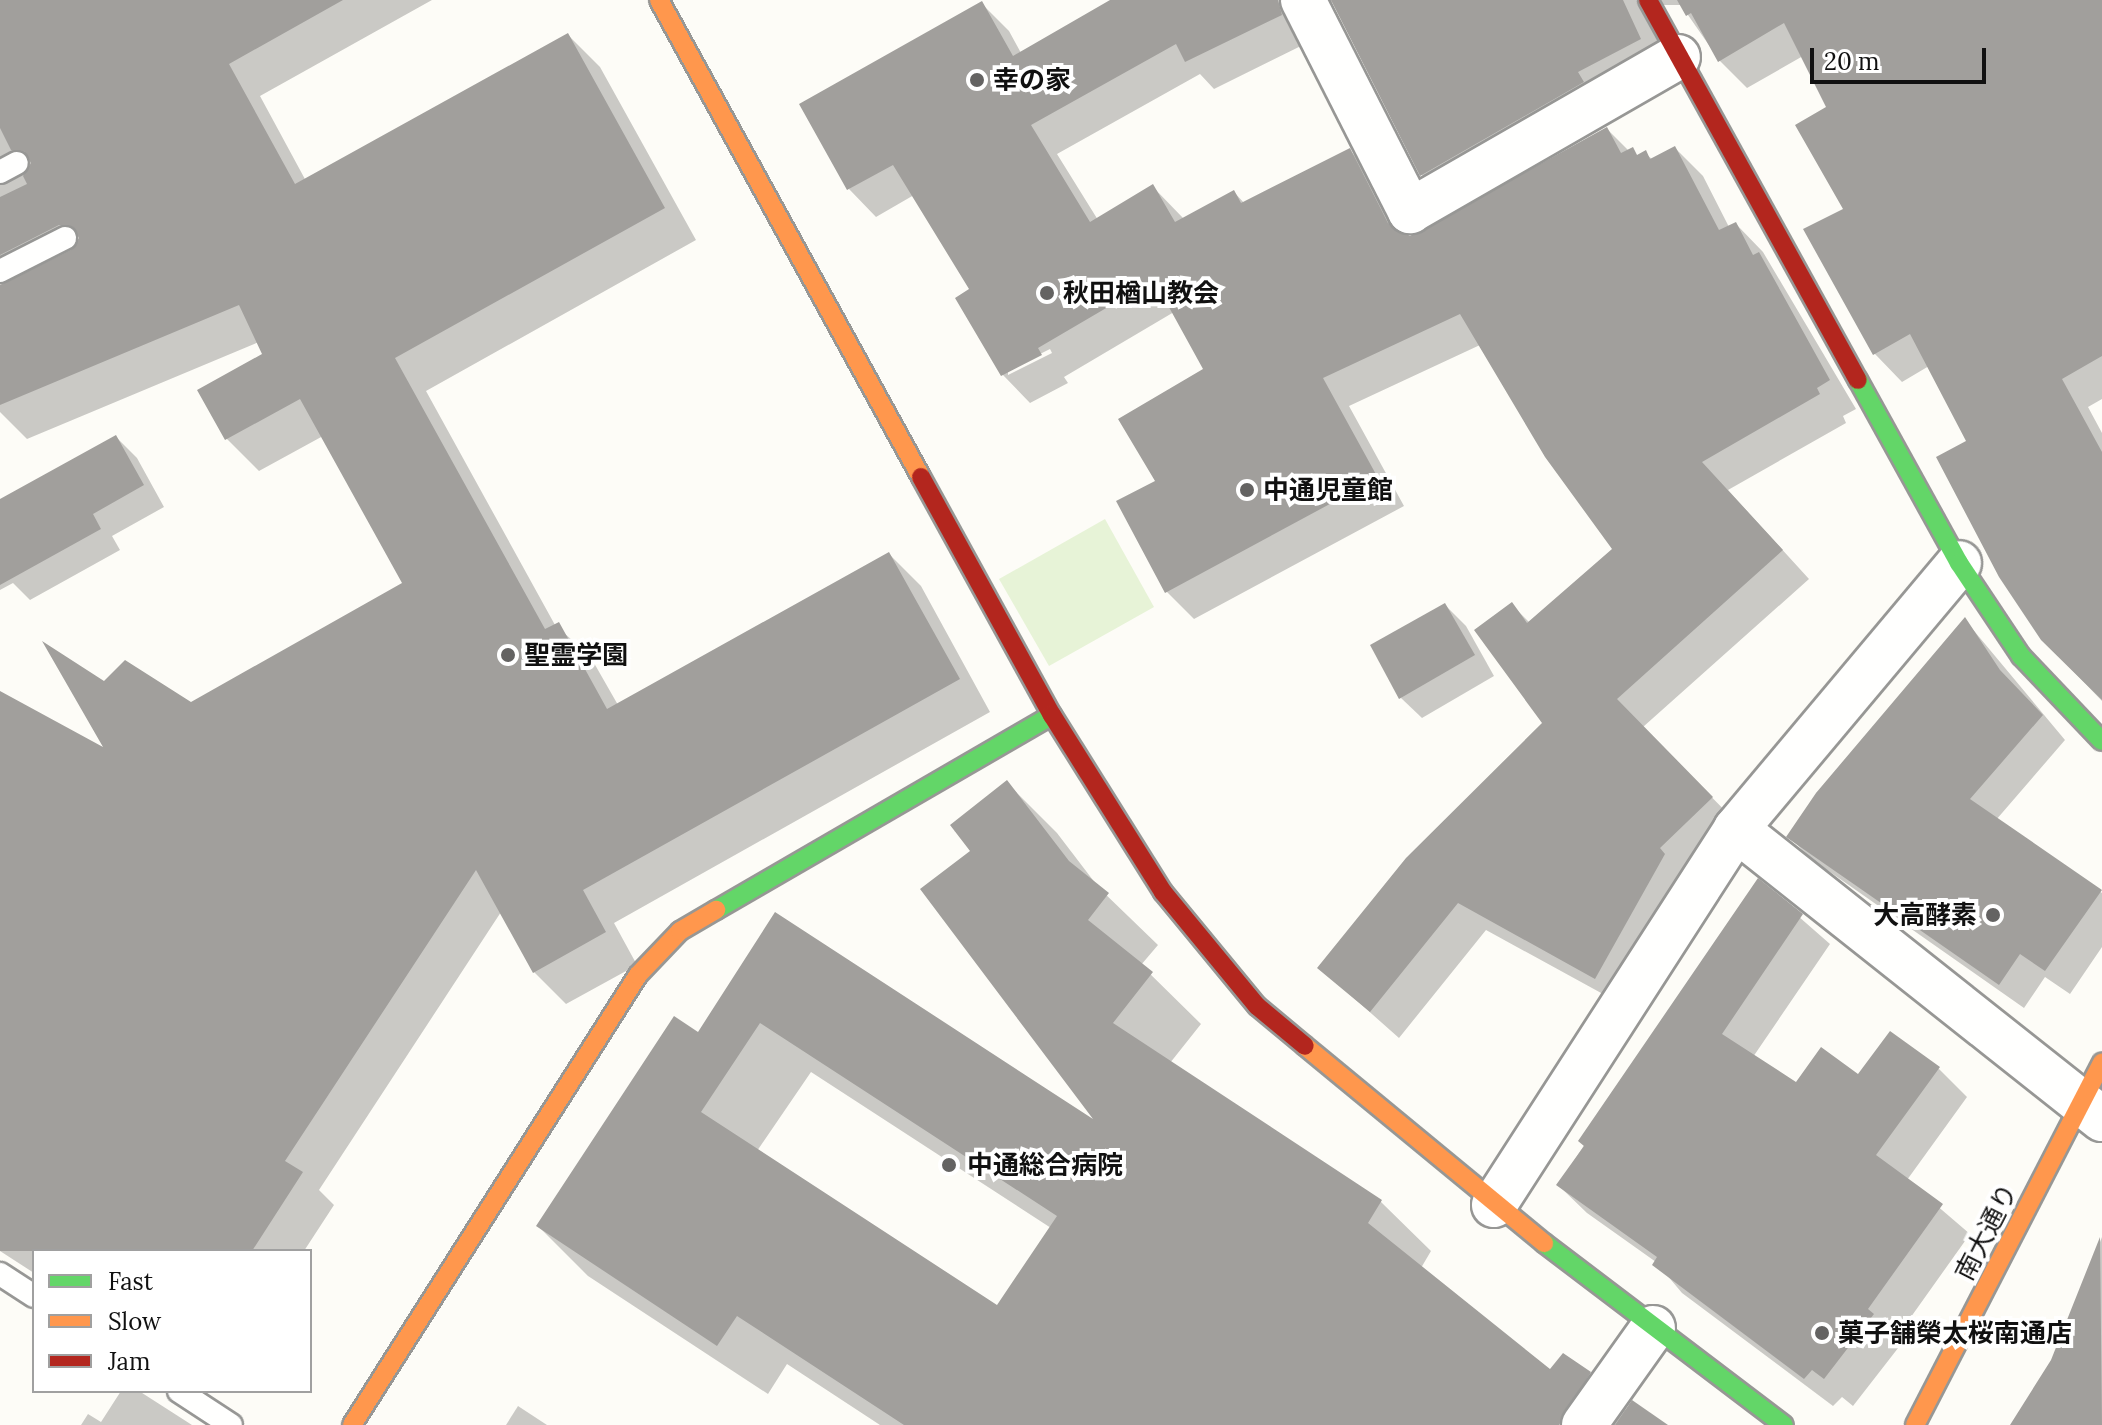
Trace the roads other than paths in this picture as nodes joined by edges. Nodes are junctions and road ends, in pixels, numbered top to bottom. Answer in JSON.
{"nodes":[{"id":1,"x":659,"y":0,"type":"edge"},
{"id":2,"x":1303,"y":0,"type":"edge"},
{"id":3,"x":1648,"y":0,"type":"edge"},
{"id":4,"x":1678,"y":57,"type":"junction"},
{"id":5,"x":65,"y":238,"type":"dead end"},
{"id":6,"x":0,"y":271,"type":"edge"},
{"id":7,"x":1959,"y":563,"type":"junction"},
{"id":8,"x":1052,"y":715,"type":"junction"},
{"id":9,"x":2102,"y":741,"type":"edge"},
{"id":10,"x":1736,"y":829,"type":"junction"},
{"id":11,"x":2102,"y":1062,"type":"edge"},
{"id":12,"x":2092,"y":1110,"type":"edge"},
{"id":13,"x":1494,"y":1205,"type":"junction"},
{"id":14,"x":0,"y":1274,"type":"edge"},
{"id":15,"x":32,"y":1295,"type":"edge"},
{"id":16,"x":1653,"y":1328,"type":"junction"},
{"id":17,"x":182,"y":1393,"type":"edge"},
{"id":18,"x":231,"y":1425,"type":"edge"},
{"id":19,"x":352,"y":1425,"type":"edge"},
{"id":20,"x":1584,"y":1425,"type":"edge"},
{"id":21,"x":1784,"y":1425,"type":"edge"},
{"id":22,"x":1915,"y":1425,"type":"edge"}],
"edges":[{"from":1,"to":8,"type":"street"},
{"from":2,"to":4,"type":"street"},
{"from":3,"to":4,"type":"street"},
{"from":4,"to":7,"type":"street"},
{"from":5,"to":6,"type":"lane"},
{"from":7,"to":9,"type":"street"},
{"from":7,"to":10,"type":"street"},
{"from":8,"to":13,"type":"street"},
{"from":8,"to":19,"type":"street"},
{"from":10,"to":12,"type":"street"},
{"from":10,"to":13,"type":"street"},
{"from":11,"to":12,"type":"street","name":"南大通り"},
{"from":12,"to":22,"type":"street","name":"南大通り"},
{"from":13,"to":16,"type":"street"},
{"from":14,"to":15,"type":"lane"},
{"from":16,"to":20,"type":"street"},
{"from":16,"to":21,"type":"street"},
{"from":17,"to":18,"type":"lane"}]}
